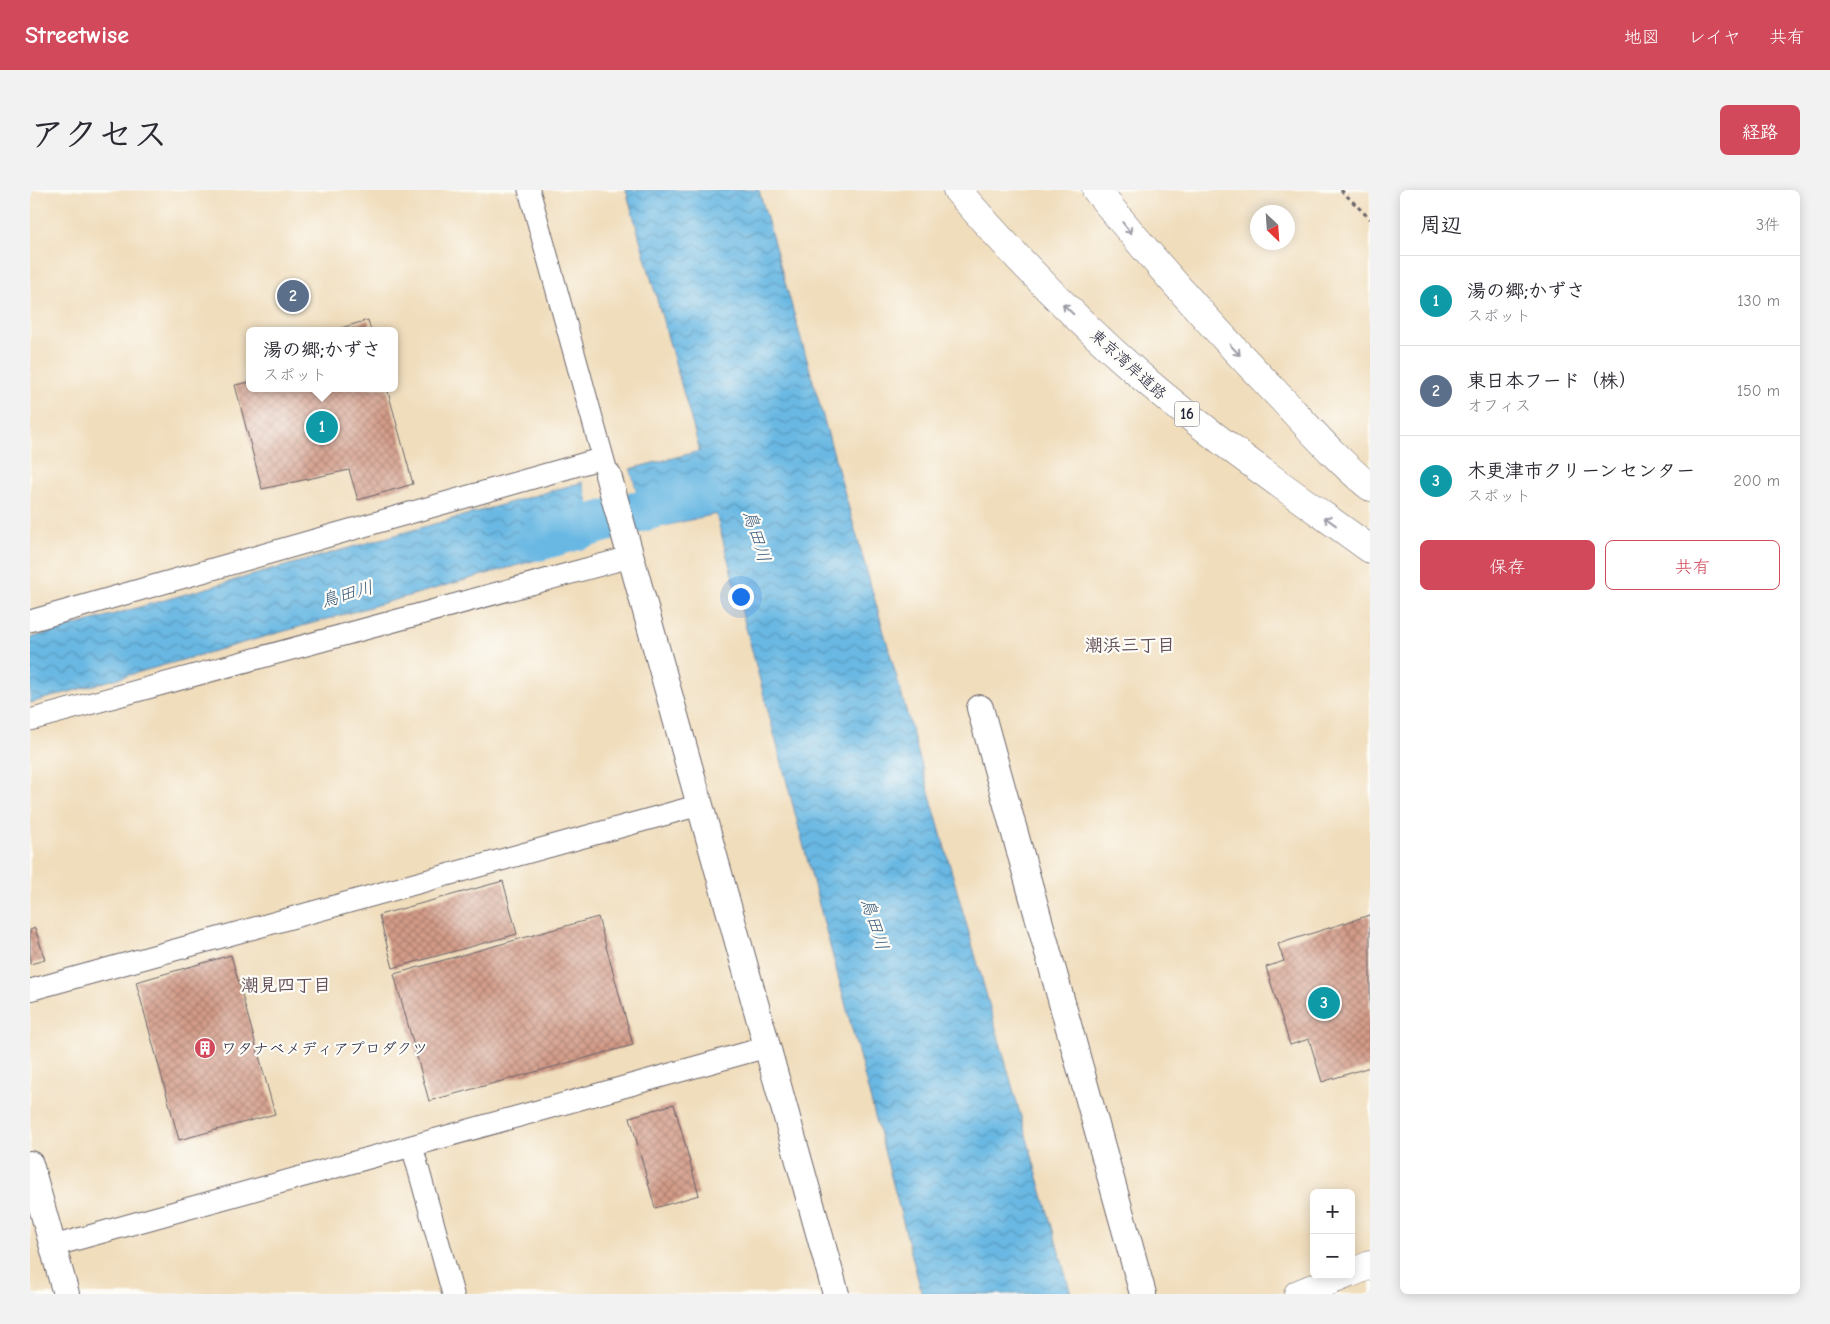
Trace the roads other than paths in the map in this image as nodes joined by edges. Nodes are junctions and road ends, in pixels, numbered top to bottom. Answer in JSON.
{"nodes":[{"id":1,"x":529,"y":190,"type":"edge"},
{"id":2,"x":957,"y":190,"type":"edge"},
{"id":3,"x":974,"y":190,"type":"edge"},
{"id":4,"x":1096,"y":190,"type":"edge"},
{"id":5,"x":1021,"y":260,"type":"junction"},
{"id":6,"x":605,"y":466,"type":"junction"},
{"id":7,"x":1370,"y":487,"type":"edge"},
{"id":8,"x":628,"y":548,"type":"junction"},
{"id":9,"x":1370,"y":549,"type":"edge"},
{"id":10,"x":30,"y":621,"type":"edge"},
{"id":11,"x":980,"y":708,"type":"dead end"},
{"id":12,"x":30,"y":720,"type":"edge"},
{"id":13,"x":700,"y":805,"type":"junction"},
{"id":14,"x":30,"y":990,"type":"edge"},
{"id":15,"x":767,"y":1047,"type":"junction"},
{"id":16,"x":412,"y":1146,"type":"junction"},
{"id":17,"x":30,"y":1164,"type":"edge"},
{"id":18,"x":53,"y":1246,"type":"junction"},
{"id":19,"x":1370,"y":1265,"type":"edge"},
{"id":20,"x":1355,"y":1271,"type":"edge"},
{"id":21,"x":1336,"y":1279,"type":"edge"},
{"id":22,"x":66,"y":1294,"type":"edge"},
{"id":23,"x":453,"y":1294,"type":"edge"},
{"id":24,"x":836,"y":1294,"type":"edge"},
{"id":25,"x":1143,"y":1294,"type":"edge"},
{"id":26,"x":1298,"y":1294,"type":"edge"}],
"edges":[{"from":1,"to":6,"type":"street"},
{"from":2,"to":5,"type":"highway","name":"東京湾岸道路","number":"16"},
{"from":3,"to":5,"type":"street"},
{"from":4,"to":7,"type":"highway","one_way":true},
{"from":9,"to":5,"type":"highway","name":"東京湾岸道路","number":"16","one_way":true},
{"from":6,"to":8,"type":"street"},
{"from":6,"to":10,"type":"street"},
{"from":8,"to":12,"type":"street"},
{"from":8,"to":13,"type":"street"},
{"from":11,"to":25,"type":"street"},
{"from":13,"to":14,"type":"street"},
{"from":13,"to":15,"type":"street"},
{"from":15,"to":16,"type":"street"},
{"from":15,"to":24,"type":"street"},
{"from":16,"to":18,"type":"street"},
{"from":16,"to":23,"type":"street"},
{"from":17,"to":18,"type":"street"},
{"from":18,"to":22,"type":"street"},
{"from":19,"to":20,"type":"highway"},
{"from":21,"to":26,"type":"highway"}]}
